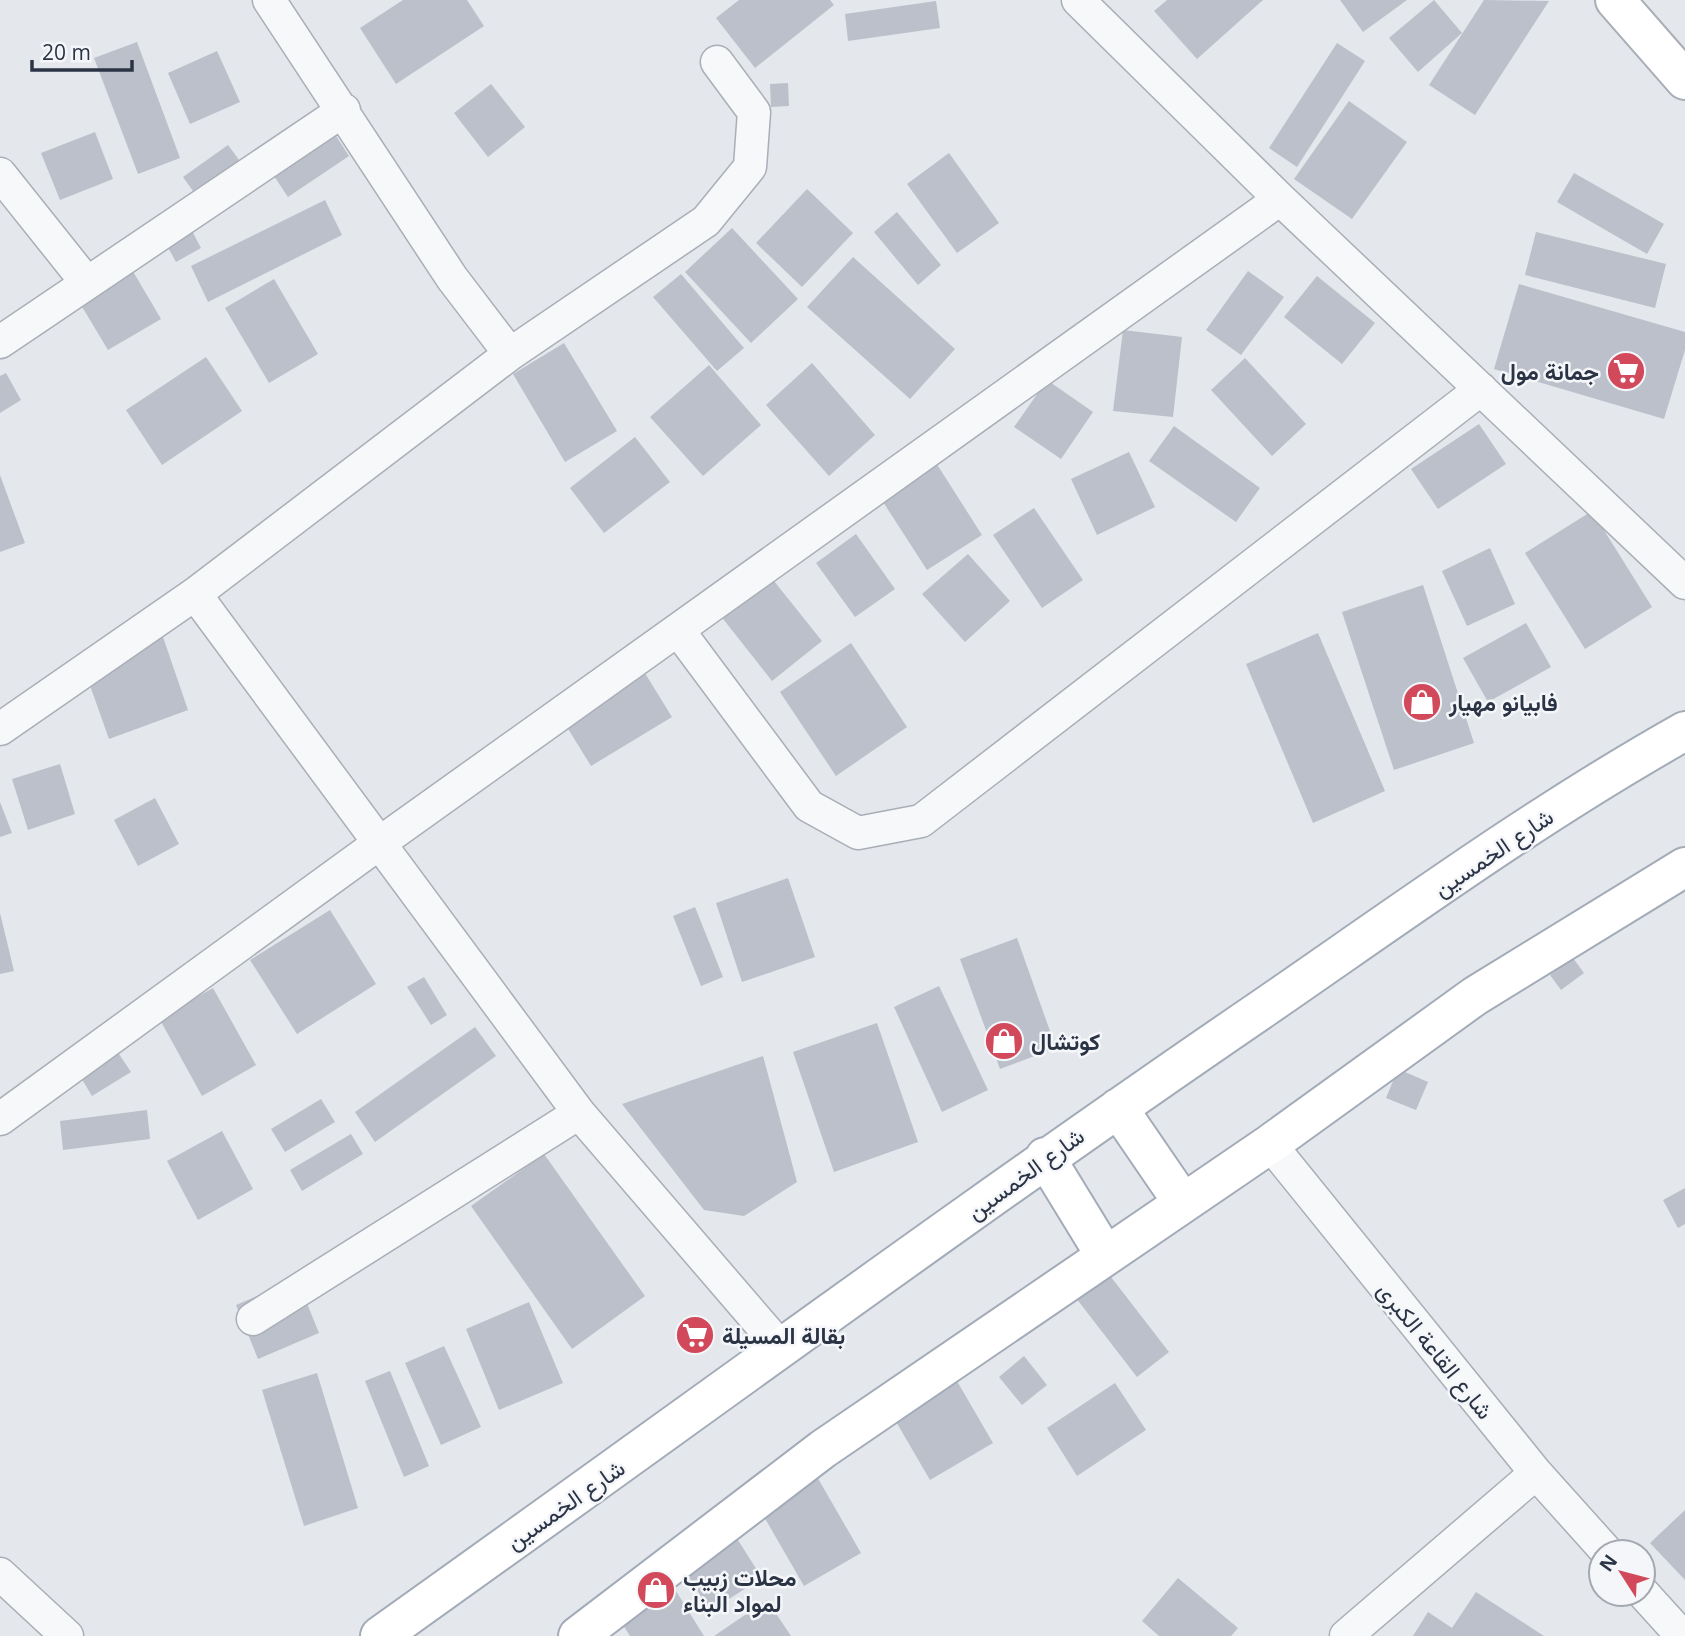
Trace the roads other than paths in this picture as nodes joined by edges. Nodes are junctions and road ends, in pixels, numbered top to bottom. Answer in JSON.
{"nodes":[{"id":1,"x":269,"y":0,"type":"edge"},
{"id":2,"x":1078,"y":0,"type":"edge"},
{"id":3,"x":1615,"y":0,"type":"edge"},
{"id":4,"x":717,"y":62,"type":"dead end"},
{"id":5,"x":1685,"y":80,"type":"edge"},
{"id":6,"x":344,"y":110,"type":"junction"},
{"id":7,"x":0,"y":174,"type":"edge"},
{"id":8,"x":1280,"y":199,"type":"junction"},
{"id":9,"x":87,"y":283,"type":"junction"},
{"id":10,"x":0,"y":342,"type":"edge"},
{"id":11,"x":510,"y":354,"type":"junction"},
{"id":12,"x":1481,"y":389,"type":"junction"},
{"id":13,"x":1685,"y":583,"type":"edge"},
{"id":14,"x":195,"y":594,"type":"junction"},
{"id":15,"x":678,"y":630,"type":"junction"},
{"id":16,"x":1685,"y":711,"type":"edge"},
{"id":17,"x":2,"y":724,"type":"edge"},
{"id":18,"x":1685,"y":731,"type":"edge"},
{"id":19,"x":1650,"y":750,"type":"junction"},
{"id":20,"x":381,"y":842,"type":"junction"},
{"id":21,"x":1685,"y":867,"type":"edge"},
{"id":22,"x":1118,"y":1108,"type":"junction"},
{"id":23,"x":579,"y":1113,"type":"junction"},
{"id":24,"x":0,"y":1119,"type":"edge"},
{"id":25,"x":1270,"y":1144,"type":"junction"},
{"id":26,"x":1045,"y":1157,"type":"junction"},
{"id":27,"x":1183,"y":1203,"type":"junction"},
{"id":28,"x":1105,"y":1255,"type":"junction"},
{"id":29,"x":253,"y":1318,"type":"dead end"},
{"id":30,"x":782,"y":1349,"type":"junction"},
{"id":31,"x":1536,"y":1473,"type":"junction"},
{"id":32,"x":1594,"y":1538,"type":"edge"},
{"id":33,"x":0,"y":1574,"type":"edge"},
{"id":34,"x":1657,"y":1608,"type":"edge"},
{"id":35,"x":68,"y":1636,"type":"edge"},
{"id":36,"x":380,"y":1636,"type":"edge"},
{"id":37,"x":578,"y":1636,"type":"edge"},
{"id":38,"x":1346,"y":1636,"type":"edge"},
{"id":39,"x":1682,"y":1636,"type":"edge"}],
"edges":[{"from":1,"to":6,"type":"street"},
{"from":2,"to":8,"type":"street"},
{"from":3,"to":5,"type":"main road"},
{"from":4,"to":11,"type":"street"},
{"from":6,"to":9,"type":"street"},
{"from":6,"to":11,"type":"street"},
{"from":7,"to":9,"type":"street"},
{"from":8,"to":12,"type":"street"},
{"from":8,"to":15,"type":"street"},
{"from":9,"to":10,"type":"street"},
{"from":11,"to":14,"type":"street"},
{"from":12,"to":13,"type":"street"},
{"from":12,"to":15,"type":"street"},
{"from":14,"to":17,"type":"street"},
{"from":14,"to":20,"type":"street"},
{"from":15,"to":20,"type":"street"},
{"from":16,"to":19,"type":"main road"},
{"from":18,"to":19,"type":"main road","name":"شارع الخمسين"},
{"from":19,"to":22,"type":"main road","name":"شارع الخمسين"},
{"from":20,"to":23,"type":"street"},
{"from":20,"to":24,"type":"street"},
{"from":21,"to":25,"type":"main road"},
{"from":22,"to":26,"type":"main road","name":"شارع الخمسين"},
{"from":22,"to":27,"type":"main road"},
{"from":23,"to":29,"type":"street"},
{"from":23,"to":30,"type":"street"},
{"from":25,"to":27,"type":"main road"},
{"from":25,"to":31,"type":"street","name":"شارع القاعة الكبرى"},
{"from":26,"to":28,"type":"main road"},
{"from":26,"to":30,"type":"main road","name":"شارع الخمسين"},
{"from":27,"to":28,"type":"main road"},
{"from":28,"to":37,"type":"main road"},
{"from":30,"to":36,"type":"main road","name":"شارع الخمسين"},
{"from":31,"to":32,"type":"street","name":"شارع القاعة الكبرى"},
{"from":31,"to":38,"type":"street"},
{"from":33,"to":35,"type":"street"},
{"from":34,"to":39,"type":"street"}]}
